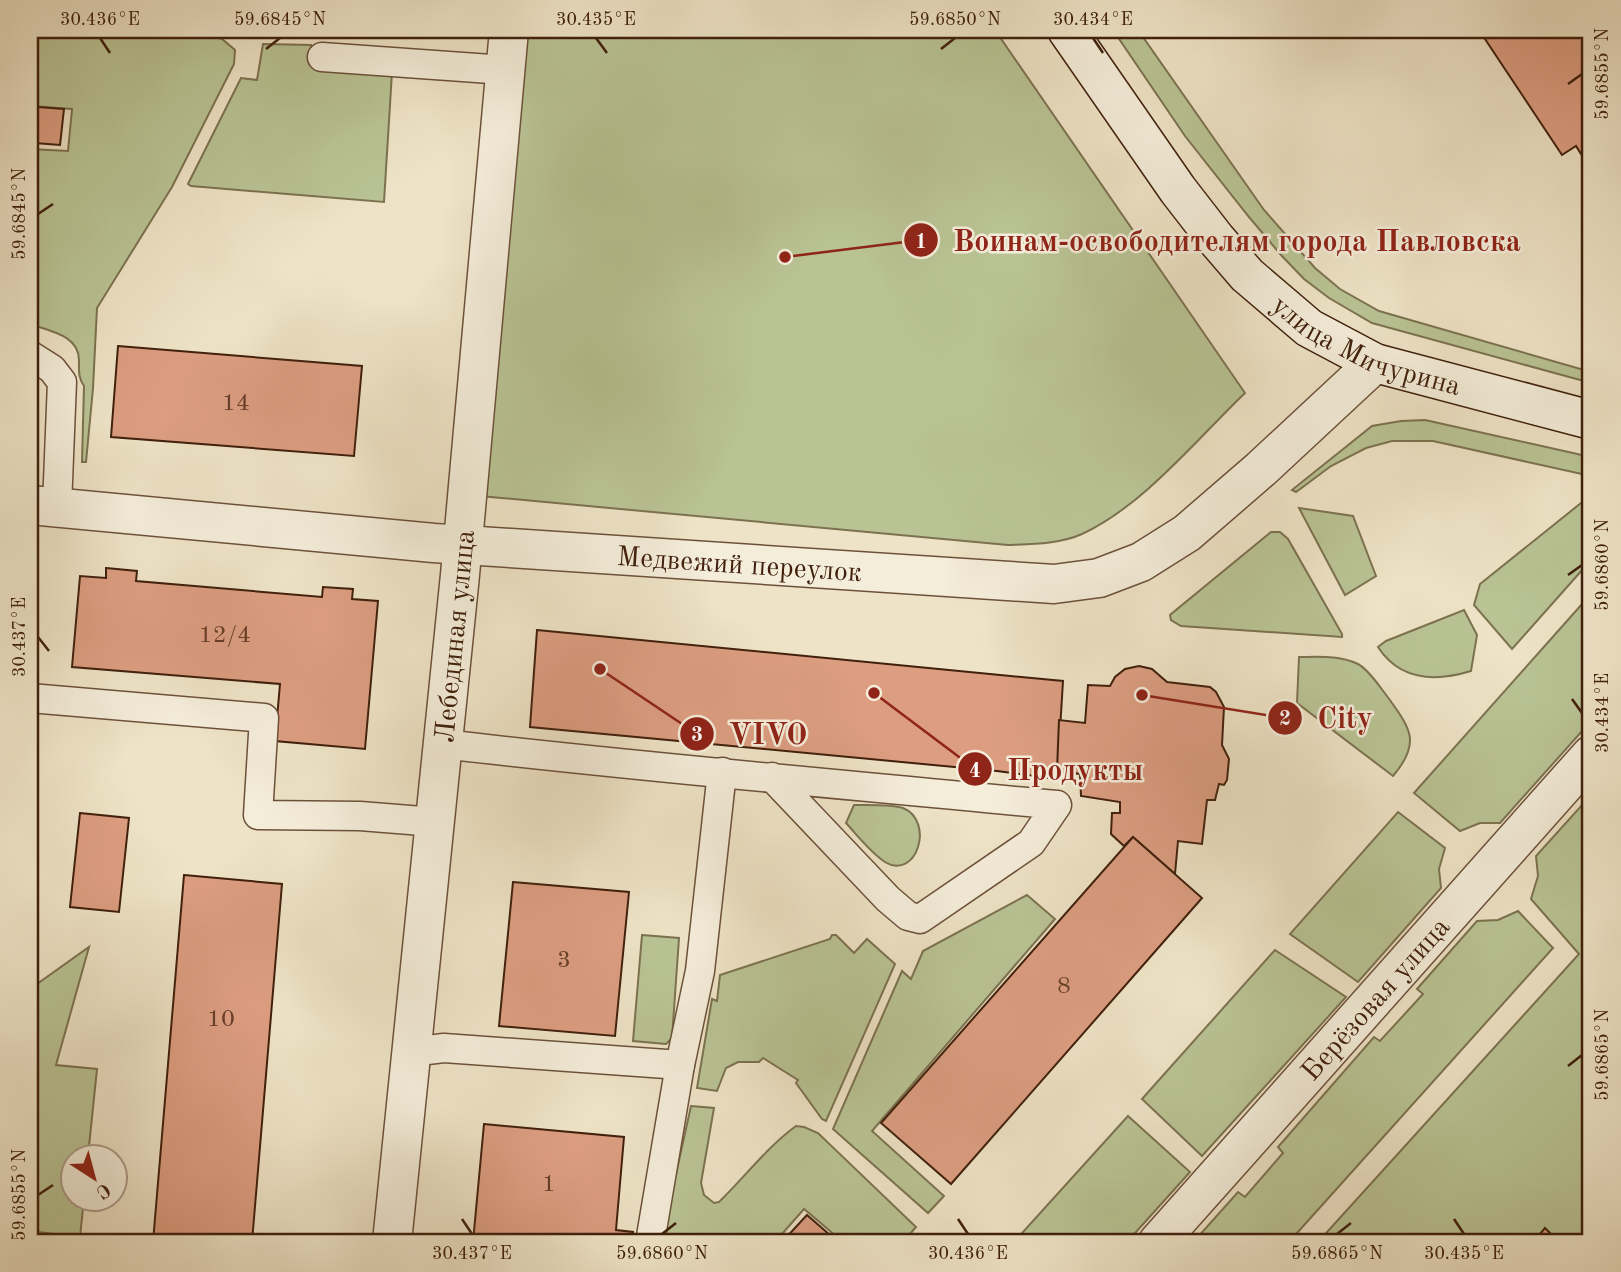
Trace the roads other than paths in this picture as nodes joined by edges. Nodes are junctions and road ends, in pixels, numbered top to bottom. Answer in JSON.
{"nodes":[{"id":1,"x":509,"y":30,"type":"edge"},
{"id":2,"x":1067,"y":30,"type":"edge"},
{"id":3,"x":322,"y":57,"type":"dead end"},
{"id":4,"x":505,"y":70,"type":"junction"},
{"id":5,"x":30,"y":355,"type":"edge"},
{"id":6,"x":1375,"y":363,"type":"junction"},
{"id":7,"x":1591,"y":419,"type":"edge"},
{"id":8,"x":43,"y":505,"type":"edge"},
{"id":9,"x":463,"y":544,"type":"junction"},
{"id":10,"x":30,"y":698,"type":"edge"},
{"id":11,"x":443,"y":744,"type":"junction"},
{"id":12,"x":1591,"y":755,"type":"edge"},
{"id":13,"x":722,"y":772,"type":"junction"},
{"id":14,"x":772,"y":777,"type":"junction"},
{"id":15,"x":435,"y":822,"type":"junction"},
{"id":16,"x":410,"y":1052,"type":"junction"},
{"id":17,"x":680,"y":1065,"type":"junction"},
{"id":18,"x":392,"y":1242,"type":"edge"},
{"id":19,"x":650,"y":1242,"type":"edge"},
{"id":20,"x":1158,"y":1242,"type":"edge"}],
"edges":[{"from":1,"to":4,"type":"street","name":"Лебединая улица"},
{"from":2,"to":6,"type":"street","name":"улица Мичурина"},
{"from":3,"to":4,"type":"lane"},
{"from":4,"to":9,"type":"street","name":"Лебединая улица"},
{"from":5,"to":8,"type":"lane"},
{"from":6,"to":7,"type":"street","name":"улица Мичурина"},
{"from":6,"to":9,"type":"street","name":"Медвежий переулок"},
{"from":8,"to":9,"type":"street","name":"Медвежий переулок"},
{"from":9,"to":11,"type":"street","name":"Лебединая улица"},
{"from":10,"to":15,"type":"lane"},
{"from":11,"to":13,"type":"lane"},
{"from":11,"to":15,"type":"street","name":"Лебединая улица"},
{"from":12,"to":20,"type":"street","name":"Берёзовая улица"},
{"from":13,"to":14,"type":"lane"},
{"from":13,"to":17,"type":"lane"},
{"from":14,"to":14,"type":"lane"},
{"from":15,"to":16,"type":"street","name":"Лебединая улица"},
{"from":16,"to":17,"type":"lane"},
{"from":16,"to":18,"type":"street","name":"Лебединая улица"},
{"from":17,"to":19,"type":"lane"}]}
